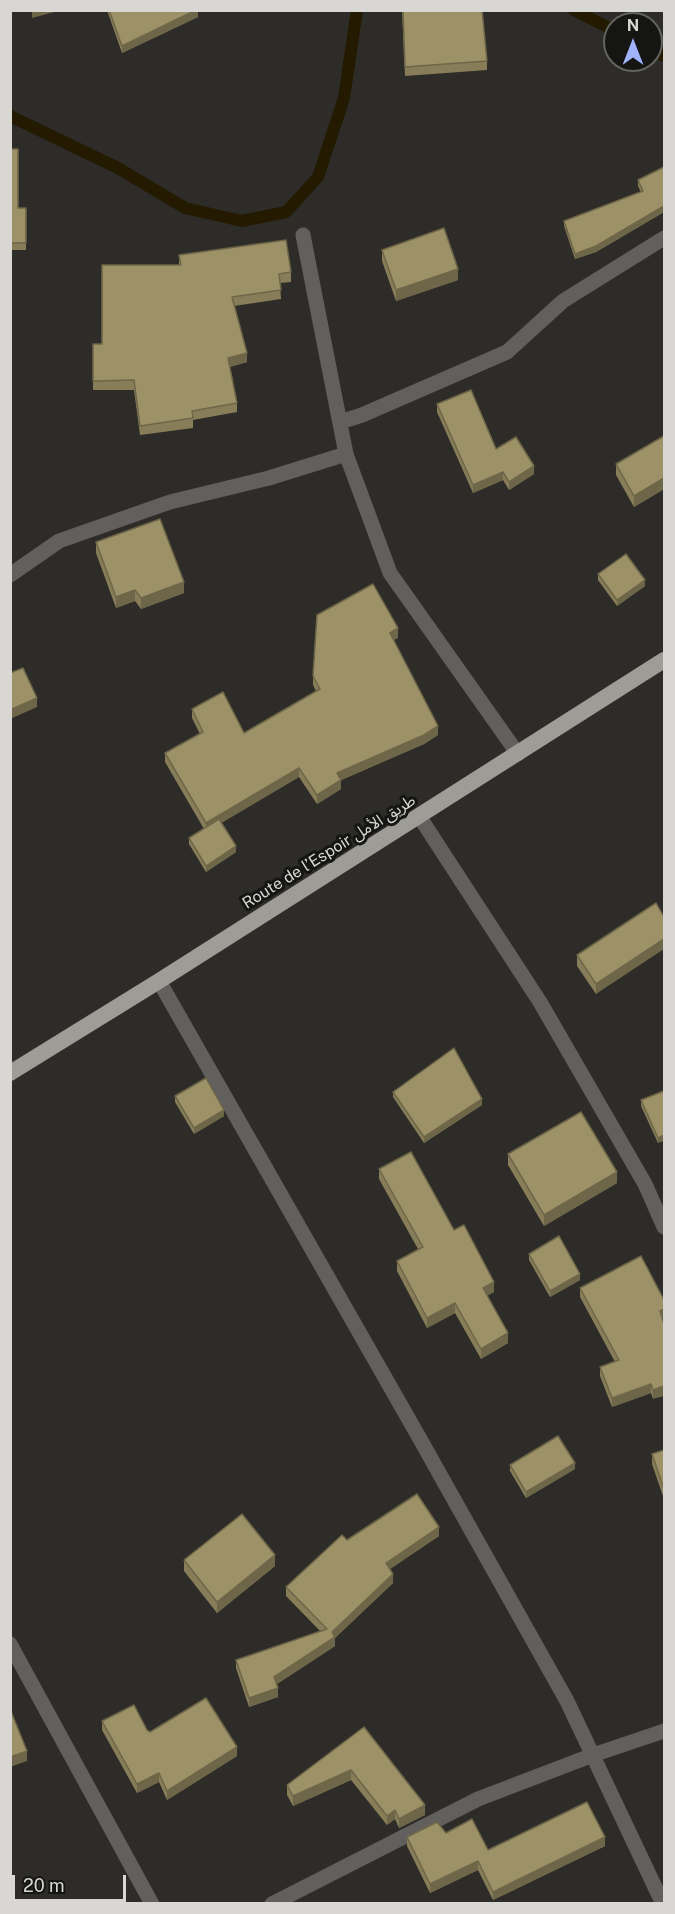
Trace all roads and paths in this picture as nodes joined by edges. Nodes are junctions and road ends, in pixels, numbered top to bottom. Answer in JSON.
{"nodes":[{"id":1,"x":303,"y":235,"type":"dead end"},
{"id":2,"x":664,"y":238,"type":"edge"},
{"id":3,"x":340,"y":422,"type":"junction"},
{"id":4,"x":346,"y":453,"type":"junction"},
{"id":5,"x":10,"y":575,"type":"edge"},
{"id":6,"x":664,"y":660,"type":"edge"},
{"id":7,"x":518,"y":754,"type":"junction"},
{"id":8,"x":419,"y":816,"type":"junction"},
{"id":9,"x":159,"y":981,"type":"junction"},
{"id":10,"x":10,"y":1072,"type":"edge"},
{"id":11,"x":664,"y":1227,"type":"edge"},
{"id":12,"x":10,"y":1644,"type":"edge"},
{"id":13,"x":664,"y":1731,"type":"edge"},
{"id":14,"x":593,"y":1755,"type":"junction"},
{"id":15,"x":152,"y":1904,"type":"edge"},
{"id":16,"x":272,"y":1904,"type":"edge"},
{"id":17,"x":663,"y":1904,"type":"edge"}],
"edges":[{"from":1,"to":3,"type":"street"},
{"from":2,"to":3,"type":"street"},
{"from":3,"to":4,"type":"street"},
{"from":4,"to":5,"type":"street"},
{"from":4,"to":7,"type":"street"},
{"from":6,"to":7,"type":"highway","name":"Route de l’Espoir طريق الأمل"},
{"from":7,"to":8,"type":"highway","name":"Route de l’Espoir طريق الأمل"},
{"from":8,"to":9,"type":"highway","name":"Route de l’Espoir طريق الأمل"},
{"from":8,"to":11,"type":"street"},
{"from":9,"to":10,"type":"highway","name":"Route de l’Espoir طريق الأمل"},
{"from":9,"to":14,"type":"street"},
{"from":12,"to":15,"type":"street"},
{"from":13,"to":14,"type":"street"},
{"from":14,"to":16,"type":"street"},
{"from":14,"to":17,"type":"street"}]}
